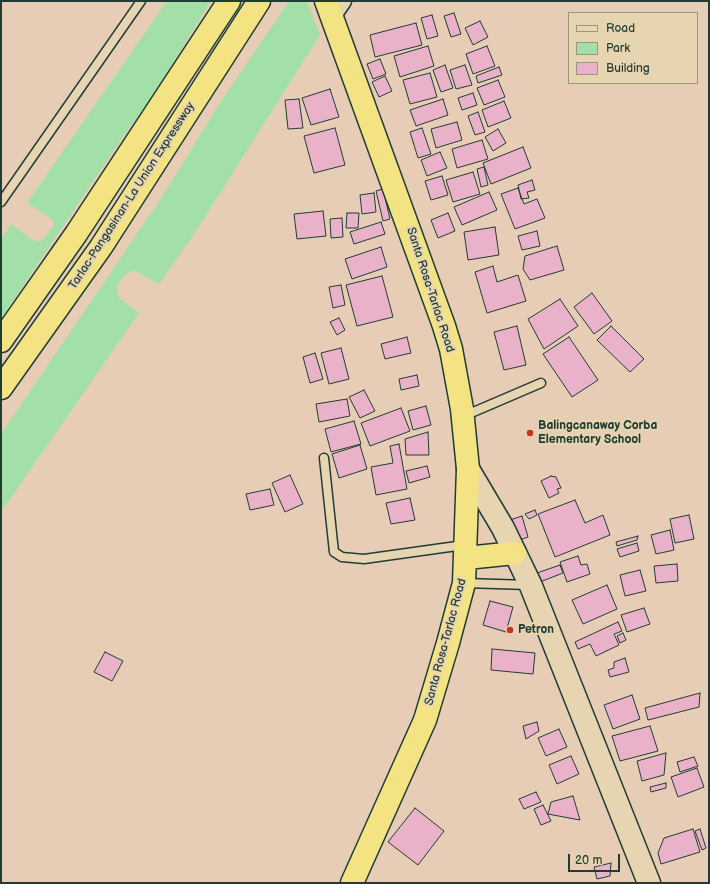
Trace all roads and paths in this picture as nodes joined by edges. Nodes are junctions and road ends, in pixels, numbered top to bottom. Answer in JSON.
{"nodes":[{"id":1,"x":140,"y":1,"type":"edge"},
{"id":2,"x":229,"y":1,"type":"edge"},
{"id":3,"x":259,"y":1,"type":"edge"},
{"id":4,"x":333,"y":6,"type":"edge"},
{"id":5,"x":1,"y":202,"type":"edge"},
{"id":6,"x":1,"y":341,"type":"edge"},
{"id":7,"x":541,"y":383,"type":"dead end"},
{"id":8,"x":1,"y":388,"type":"edge"},
{"id":9,"x":464,"y":416,"type":"junction"},
{"id":10,"x":324,"y":458,"type":"dead end"},
{"id":11,"x":468,"y":469,"type":"junction"},
{"id":12,"x":466,"y":551,"type":"junction"},
{"id":13,"x":515,"y":553,"type":"junction"},
{"id":14,"x":464,"y":584,"type":"junction"},
{"id":15,"x":531,"y":586,"type":"junction"},
{"id":16,"x":352,"y":883,"type":"edge"},
{"id":17,"x":649,"y":883,"type":"edge"}],
"edges":[{"from":1,"to":5,"type":"lane"},
{"from":2,"to":6,"type":"highway"},
{"from":3,"to":8,"type":"highway","name":"Tarlac-Pangasinan-La Union Expressway"},
{"from":4,"to":9,"type":"highway","name":"Santa Rosa-Tarlac Road"},
{"from":7,"to":9,"type":"lane"},
{"from":9,"to":11,"type":"highway","name":"Santa Rosa-Tarlac Road"},
{"from":10,"to":12,"type":"lane"},
{"from":11,"to":12,"type":"highway","name":"Santa Rosa-Tarlac Road"},
{"from":11,"to":13,"type":"street"},
{"from":12,"to":13,"type":"highway"},
{"from":12,"to":14,"type":"highway","name":"Santa Rosa-Tarlac Road"},
{"from":13,"to":15,"type":"street"},
{"from":14,"to":15,"type":"lane"},
{"from":14,"to":16,"type":"highway","name":"Santa Rosa-Tarlac Road"},
{"from":15,"to":17,"type":"street"}]}
